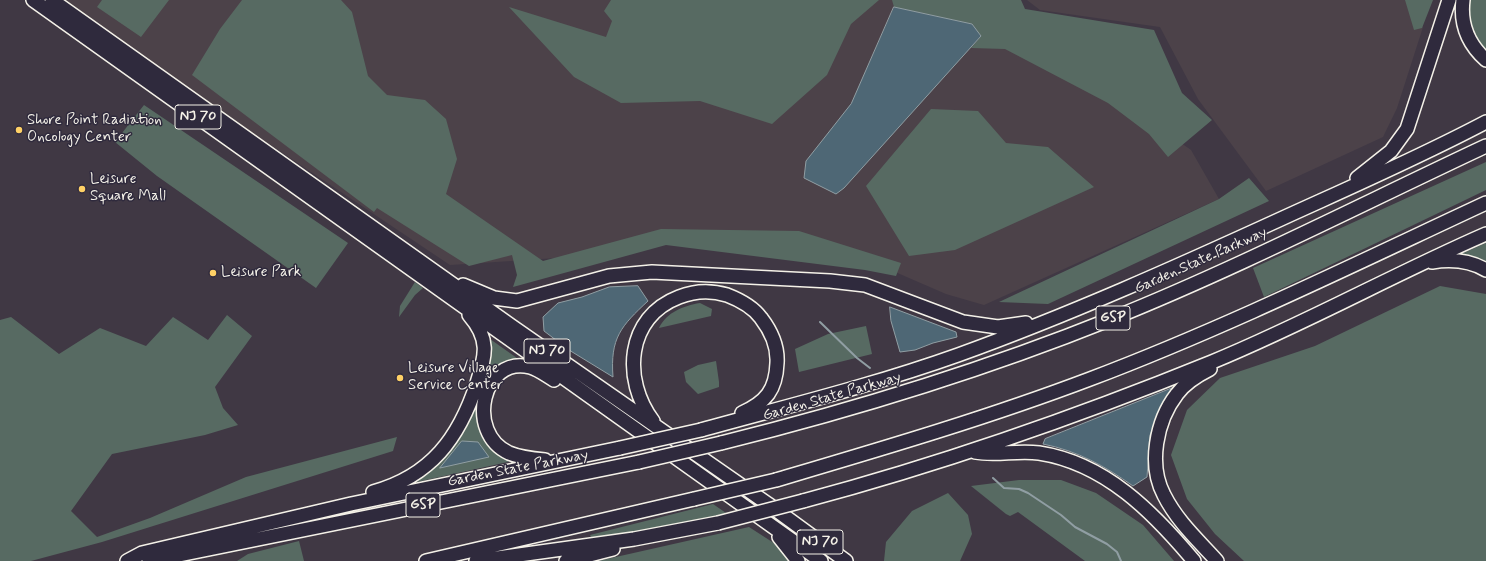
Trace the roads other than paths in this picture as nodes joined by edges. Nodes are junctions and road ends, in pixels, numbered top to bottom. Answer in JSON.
{"nodes":[{"id":1,"x":33,"y":0,"type":"edge"},
{"id":2,"x":52,"y":0,"type":"edge"},
{"id":3,"x":1449,"y":0,"type":"edge"},
{"id":4,"x":1463,"y":0,"type":"edge"},
{"id":5,"x":1486,"y":60,"type":"edge"},
{"id":6,"x":1486,"y":122,"type":"edge"},
{"id":7,"x":1486,"y":146,"type":"edge"},
{"id":8,"x":1340,"y":192,"type":"junction"},
{"id":9,"x":1486,"y":203,"type":"edge"},
{"id":10,"x":1486,"y":234,"type":"edge"},
{"id":11,"x":1419,"y":265,"type":"junction"},
{"id":12,"x":1486,"y":270,"type":"edge"},
{"id":13,"x":438,"y":274,"type":"junction"},
{"id":14,"x":457,"y":302,"type":"junction"},
{"id":15,"x":1061,"y":316,"type":"junction"},
{"id":16,"x":1276,"y":333,"type":"junction"},
{"id":17,"x":578,"y":388,"type":"junction"},
{"id":18,"x":723,"y":424,"type":"junction"},
{"id":19,"x":658,"y":427,"type":"junction"},
{"id":20,"x":969,"y":451,"type":"junction"},
{"id":21,"x":559,"y":461,"type":"junction"},
{"id":22,"x":351,"y":504,"type":"junction"},
{"id":23,"x":767,"y":523,"type":"junction"},
{"id":24,"x":682,"y":531,"type":"junction"},
{"id":25,"x":127,"y":561,"type":"edge"},
{"id":26,"x":149,"y":561,"type":"edge"},
{"id":27,"x":426,"y":561,"type":"edge"},
{"id":28,"x":476,"y":561,"type":"edge"},
{"id":29,"x":566,"y":561,"type":"edge"},
{"id":30,"x":798,"y":561,"type":"edge"},
{"id":31,"x":821,"y":561,"type":"edge"},
{"id":32,"x":846,"y":561,"type":"edge"},
{"id":33,"x":1194,"y":561,"type":"edge"},
{"id":34,"x":1217,"y":561,"type":"edge"}],
"edges":[{"from":1,"to":14,"type":"highway","number":"NJ 70"},
{"from":2,"to":13,"type":"highway","number":"NJ 70"},
{"from":3,"to":8,"type":"highway"},
{"from":4,"to":5,"type":"highway"},
{"from":6,"to":8,"type":"highway"},
{"from":7,"to":26,"type":"highway","name":"Garden State Parkway","number":"GSP","bridge":true},
{"from":8,"to":15,"type":"highway"},
{"from":9,"to":27,"type":"highway","bridge":true},
{"from":10,"to":11,"type":"highway"},
{"from":11,"to":12,"type":"highway"},
{"from":11,"to":16,"type":"highway"},
{"from":13,"to":15,"type":"highway"},
{"from":13,"to":19,"type":"highway","number":"NJ 70"},
{"from":14,"to":17,"type":"highway","number":"NJ 70"},
{"from":14,"to":22,"type":"highway"},
{"from":15,"to":18,"type":"highway"},
{"from":16,"to":20,"type":"highway"},
{"from":16,"to":34,"type":"highway"},
{"from":17,"to":21,"type":"highway"},
{"from":17,"to":23,"type":"highway","number":"NJ 70"},
{"from":18,"to":19,"type":"highway"},
{"from":18,"to":21,"type":"highway","bridge":true},
{"from":19,"to":32,"type":"highway","number":"NJ 70"},
{"from":20,"to":24,"type":"highway","bridge":true},
{"from":20,"to":33,"type":"highway"},
{"from":21,"to":22,"type":"highway"},
{"from":22,"to":25,"type":"highway"},
{"from":23,"to":30,"type":"highway"},
{"from":23,"to":31,"type":"highway","number":"NJ 70"},
{"from":24,"to":28,"type":"highway"},
{"from":24,"to":29,"type":"highway"}]}
